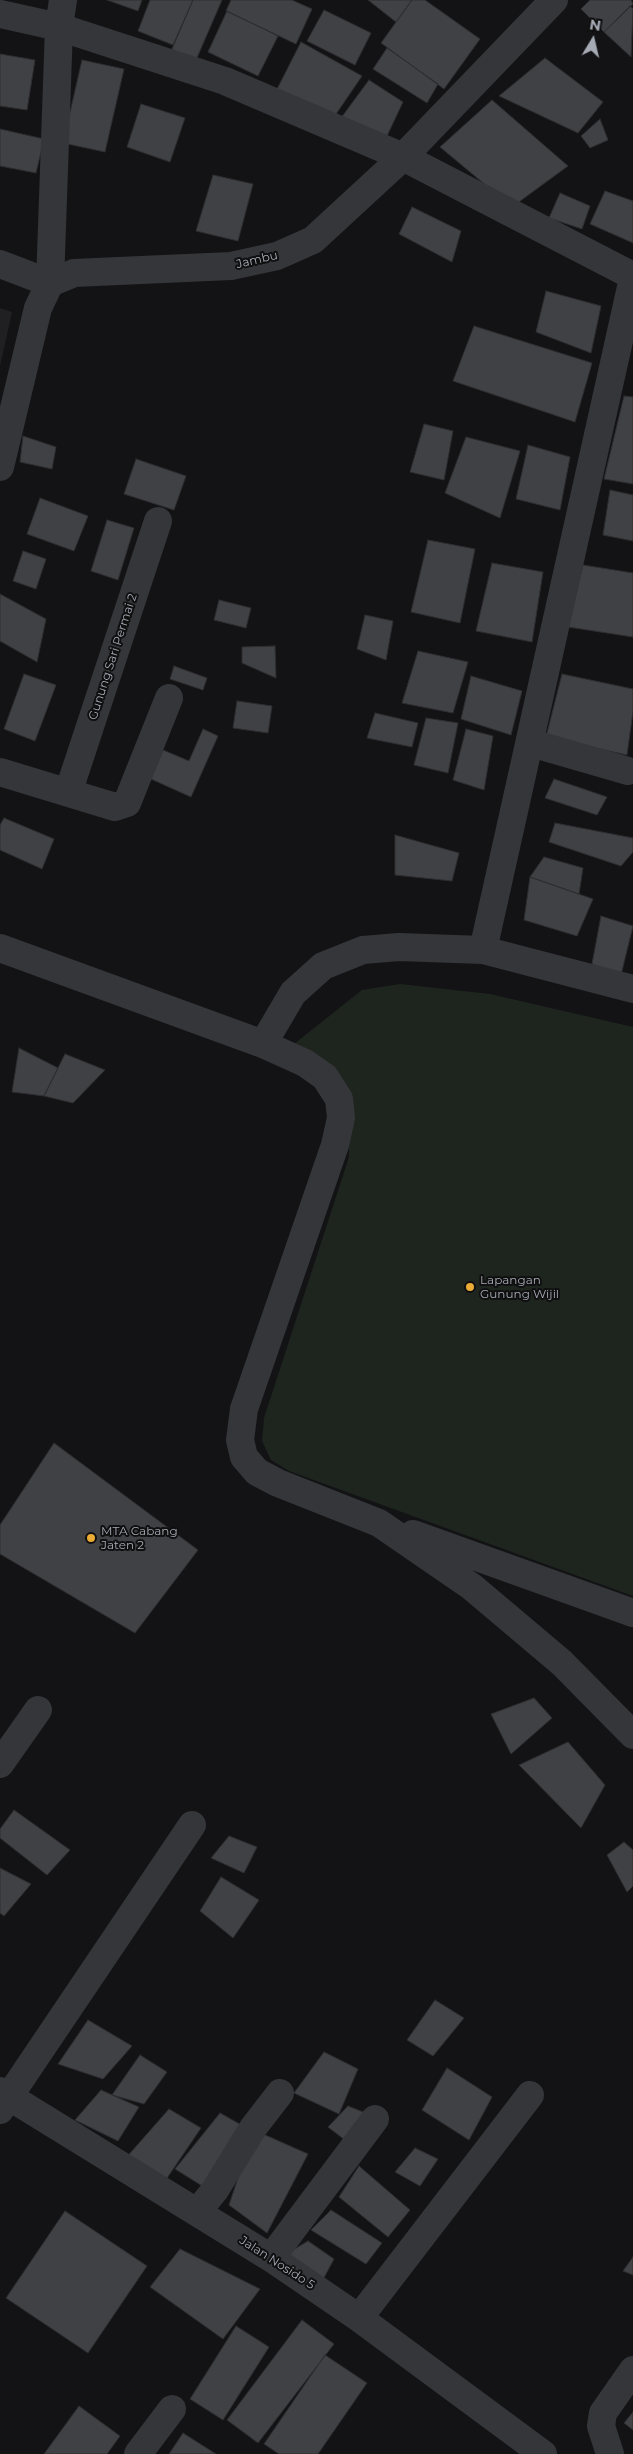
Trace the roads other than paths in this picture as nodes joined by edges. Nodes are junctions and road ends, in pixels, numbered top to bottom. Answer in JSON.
{"nodes":[{"id":1,"x":63,"y":0,"type":"edge"},
{"id":2,"x":554,"y":0,"type":"edge"},
{"id":3,"x":0,"y":14,"type":"edge"},
{"id":4,"x":59,"y":27,"type":"junction"},
{"id":5,"x":404,"y":157,"type":"junction"},
{"id":6,"x":0,"y":264,"type":"edge"},
{"id":7,"x":633,"y":277,"type":"edge"},
{"id":8,"x":50,"y":283,"type":"junction"},
{"id":9,"x":0,"y":467,"type":"edge"},
{"id":10,"x":158,"y":521,"type":"dead end"},
{"id":11,"x":169,"y":698,"type":"dead end"},
{"id":12,"x":531,"y":743,"type":"junction"},
{"id":13,"x":628,"y":771,"type":"dead end"},
{"id":14,"x":0,"y":772,"type":"edge"},
{"id":15,"x":68,"y":793,"type":"junction"},
{"id":16,"x":0,"y":948,"type":"edge"},
{"id":17,"x":483,"y":950,"type":"junction"},
{"id":18,"x":633,"y":989,"type":"edge"},
{"id":19,"x":263,"y":1044,"type":"junction"},
{"id":20,"x":394,"y":1531,"type":"junction"},
{"id":21,"x":633,"y":1612,"type":"edge"},
{"id":22,"x":38,"y":1710,"type":"dead end"},
{"id":23,"x":633,"y":1735,"type":"edge"},
{"id":24,"x":0,"y":1764,"type":"edge"},
{"id":25,"x":192,"y":1825,"type":"dead end"},
{"id":26,"x":280,"y":2093,"type":"dead end"},
{"id":27,"x":530,"y":2095,"type":"dead end"},
{"id":28,"x":3,"y":2099,"type":"edge"},
{"id":29,"x":375,"y":2120,"type":"dead end"},
{"id":30,"x":197,"y":2212,"type":"junction"},
{"id":31,"x":271,"y":2258,"type":"junction"},
{"id":32,"x":359,"y":2318,"type":"junction"},
{"id":33,"x":633,"y":2370,"type":"edge"},
{"id":34,"x":172,"y":2409,"type":"dead end"},
{"id":35,"x":138,"y":2454,"type":"edge"},
{"id":36,"x":543,"y":2454,"type":"edge"},
{"id":37,"x":610,"y":2454,"type":"edge"}],
"edges":[{"from":1,"to":4,"type":"street"},
{"from":2,"to":5,"type":"street","name":"Jambu"},
{"from":3,"to":4,"type":"street"},
{"from":4,"to":5,"type":"street"},
{"from":4,"to":8,"type":"street"},
{"from":5,"to":7,"type":"street"},
{"from":5,"to":8,"type":"street","name":"Jambu"},
{"from":6,"to":8,"type":"street"},
{"from":7,"to":12,"type":"street"},
{"from":8,"to":9,"type":"street"},
{"from":10,"to":15,"type":"street","name":"Gunung Sari Permai 2"},
{"from":11,"to":15,"type":"street"},
{"from":12,"to":13,"type":"street"},
{"from":12,"to":17,"type":"street"},
{"from":14,"to":15,"type":"street"},
{"from":16,"to":19,"type":"street"},
{"from":17,"to":18,"type":"street"},
{"from":17,"to":19,"type":"street"},
{"from":19,"to":20,"type":"street"},
{"from":20,"to":21,"type":"street"},
{"from":20,"to":23,"type":"street"},
{"from":22,"to":24,"type":"street"},
{"from":25,"to":28,"type":"street"},
{"from":26,"to":30,"type":"street"},
{"from":27,"to":32,"type":"street"},
{"from":28,"to":30,"type":"street","name":"Jalan Nosido 5"},
{"from":29,"to":31,"type":"street"},
{"from":30,"to":31,"type":"street","name":"Jalan Nosido 5"},
{"from":31,"to":32,"type":"street","name":"Jalan Nosido 5"},
{"from":32,"to":36,"type":"street","name":"Jalan Nosido 5"},
{"from":33,"to":37,"type":"street"},
{"from":34,"to":35,"type":"street"}]}
